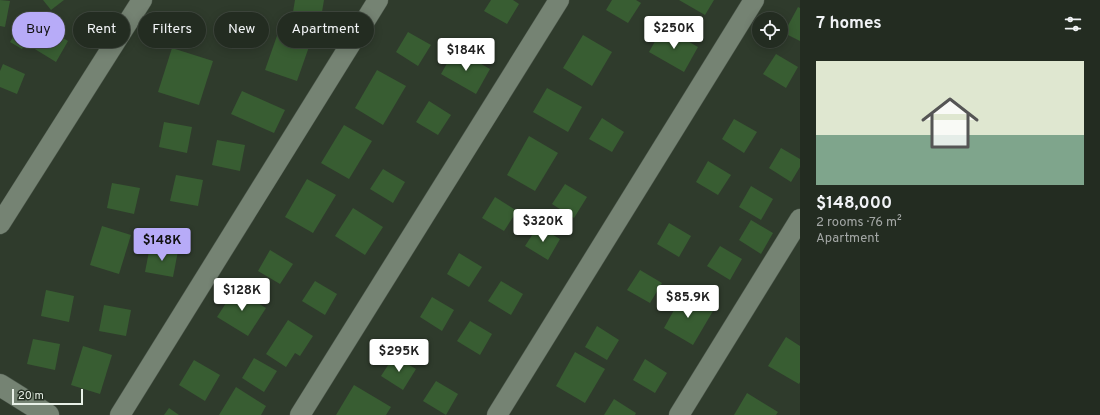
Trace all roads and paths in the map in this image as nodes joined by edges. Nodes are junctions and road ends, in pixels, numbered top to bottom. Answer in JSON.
{"nodes":[{"id":1,"x":142,"y":0,"type":"edge"},
{"id":2,"x":378,"y":0,"type":"edge"},
{"id":3,"x":559,"y":0,"type":"edge"},
{"id":4,"x":754,"y":0,"type":"edge"},
{"id":5,"x":800,"y":219,"type":"edge"},
{"id":6,"x":0,"y":224,"type":"edge"},
{"id":7,"x":0,"y":385,"type":"edge"},
{"id":8,"x":48,"y":415,"type":"edge"},
{"id":9,"x":120,"y":415,"type":"edge"},
{"id":10,"x":300,"y":415,"type":"edge"},
{"id":11,"x":498,"y":415,"type":"edge"},
{"id":12,"x":679,"y":415,"type":"edge"}],
"edges":[{"from":1,"to":6,"type":"street"},
{"from":2,"to":9,"type":"street"},
{"from":3,"to":10,"type":"street"},
{"from":4,"to":11,"type":"street"},
{"from":5,"to":12,"type":"street"},
{"from":7,"to":8,"type":"street"}]}
